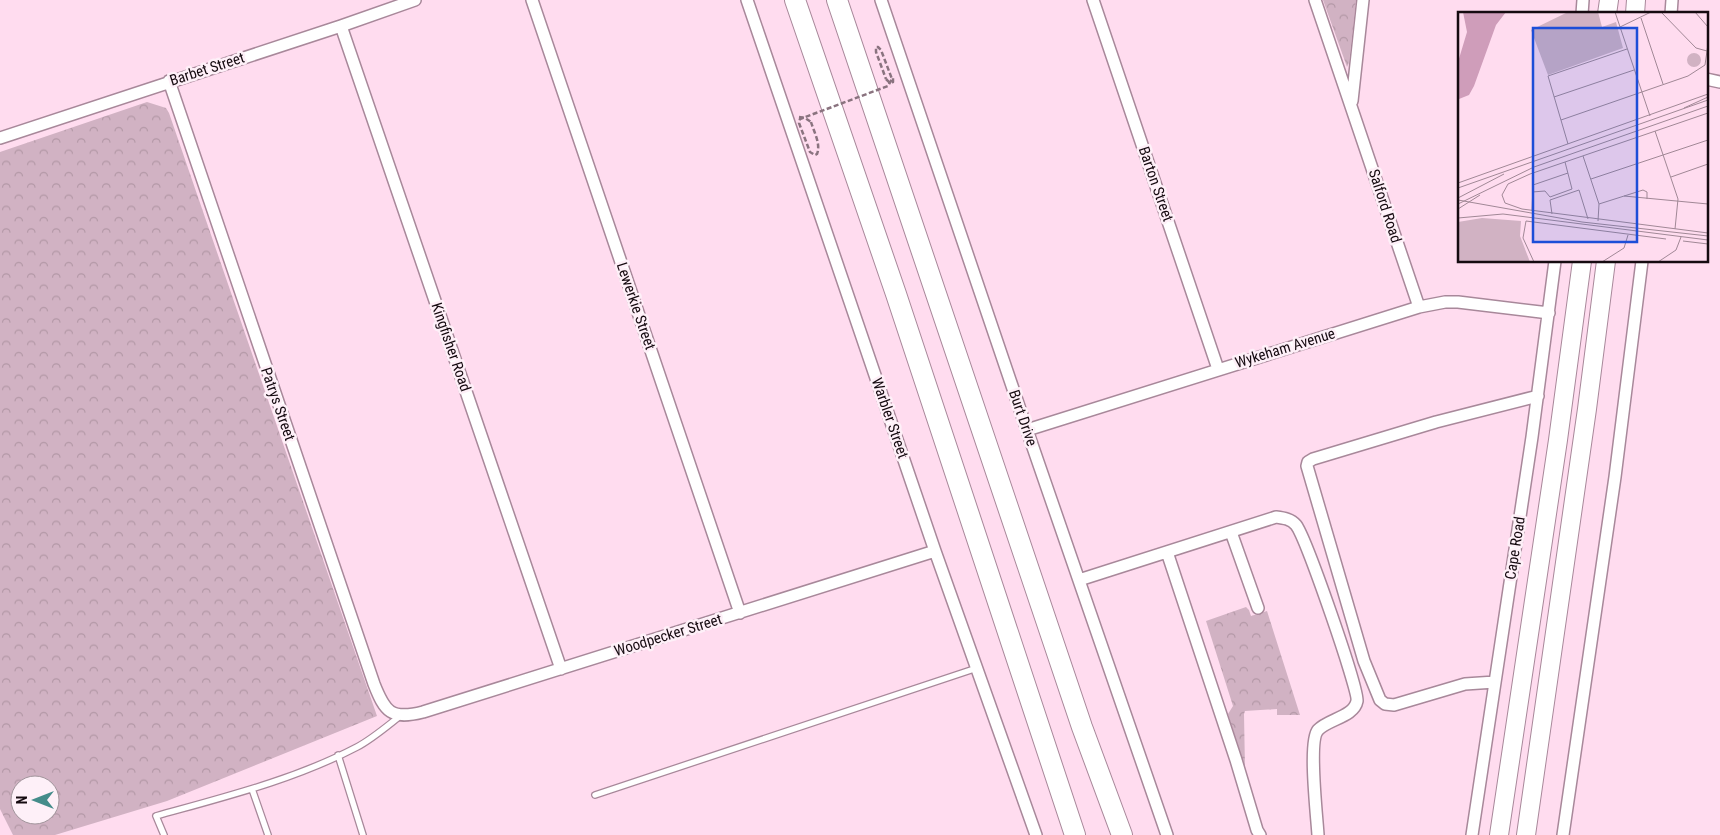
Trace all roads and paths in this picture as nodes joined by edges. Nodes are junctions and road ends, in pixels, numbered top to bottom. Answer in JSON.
{"nodes":[{"id":1,"x":415,"y":0,"type":"edge"},
{"id":2,"x":532,"y":0,"type":"edge"},
{"id":3,"x":747,"y":0,"type":"edge"},
{"id":4,"x":795,"y":0,"type":"edge"},
{"id":5,"x":837,"y":0,"type":"edge"},
{"id":6,"x":881,"y":0,"type":"edge"},
{"id":7,"x":1093,"y":0,"type":"edge"},
{"id":8,"x":1316,"y":0,"type":"edge"},
{"id":9,"x":1363,"y":0,"type":"edge"},
{"id":10,"x":341,"y":26,"type":"junction"},
{"id":11,"x":884,"y":45,"type":"dead end"},
{"id":12,"x":169,"y":81,"type":"junction"},
{"id":13,"x":1352,"y":105,"type":"junction"},
{"id":14,"x":811,"y":122,"type":"dead end"},
{"id":15,"x":0,"y":138,"type":"edge"},
{"id":16,"x":1555,"y":262,"type":"edge"},
{"id":17,"x":1582,"y":262,"type":"edge"},
{"id":18,"x":1606,"y":262,"type":"edge"},
{"id":19,"x":1642,"y":262,"type":"edge"},
{"id":20,"x":1419,"y":307,"type":"junction"},
{"id":21,"x":1549,"y":313,"type":"junction"},
{"id":22,"x":1575,"y":317,"type":"junction"},
{"id":23,"x":1599,"y":319,"type":"junction"},
{"id":24,"x":1218,"y":369,"type":"junction"},
{"id":25,"x":1538,"y":396,"type":"junction"},
{"id":26,"x":1027,"y":430,"type":"junction"},
{"id":27,"x":1232,"y":532,"type":"junction"},
{"id":28,"x":935,"y":551,"type":"junction"},
{"id":29,"x":1167,"y":552,"type":"junction"},
{"id":30,"x":1079,"y":580,"type":"junction"},
{"id":31,"x":1258,"y":608,"type":"dead end"},
{"id":32,"x":740,"y":613,"type":"junction"},
{"id":33,"x":976,"y":668,"type":"junction"},
{"id":34,"x":561,"y":669,"type":"junction"},
{"id":35,"x":1495,"y":682,"type":"junction"},
{"id":36,"x":400,"y":716,"type":"junction"},
{"id":37,"x":338,"y":756,"type":"junction"},
{"id":38,"x":252,"y":789,"type":"junction"},
{"id":39,"x":595,"y":795,"type":"dead end"},
{"id":40,"x":164,"y":835,"type":"edge"},
{"id":41,"x":268,"y":835,"type":"edge"},
{"id":42,"x":363,"y":835,"type":"edge"},
{"id":43,"x":1036,"y":835,"type":"edge"},
{"id":44,"x":1075,"y":835,"type":"edge"},
{"id":45,"x":1122,"y":835,"type":"edge"},
{"id":46,"x":1167,"y":835,"type":"edge"},
{"id":47,"x":1260,"y":835,"type":"edge"},
{"id":48,"x":1318,"y":835,"type":"edge"},
{"id":49,"x":1472,"y":835,"type":"edge"},
{"id":50,"x":1499,"y":835,"type":"edge"},
{"id":51,"x":1526,"y":835,"type":"edge"},
{"id":52,"x":1563,"y":835,"type":"edge"}],
"edges":[{"from":1,"to":10,"type":"street","name":"Barbet Street"},
{"from":2,"to":32,"type":"street","name":"Lewerkie Street"},
{"from":3,"to":28,"type":"street","name":"Warbler Street"},
{"from":4,"to":44,"type":"highway"},
{"from":5,"to":45,"type":"highway"},
{"from":6,"to":26,"type":"street","name":"Burt Drive"},
{"from":7,"to":24,"type":"street","name":"Barton Street"},
{"from":8,"to":13,"type":"street","name":"Salford Road"},
{"from":9,"to":13,"type":"street","name":"Salford Road"},
{"from":10,"to":12,"type":"street","name":"Barbet Street"},
{"from":10,"to":34,"type":"street","name":"Kingfisher Road"},
{"from":11,"to":14,"type":"path","bridge":true},
{"from":12,"to":15,"type":"street","name":"Barbet Street"},
{"from":12,"to":36,"type":"street","name":"Patrys Street"},
{"from":13,"to":20,"type":"street","name":"Salford Road"},
{"from":16,"to":21,"type":"street","name":"Cape Road"},
{"from":17,"to":22,"type":"main road","name":"Cape Road"},
{"from":18,"to":23,"type":"main road"},
{"from":19,"to":52,"type":"street"},
{"from":20,"to":21,"type":"street","name":"Wykeham Avenue"},
{"from":20,"to":24,"type":"street","name":"Wykeham Avenue"},
{"from":21,"to":25,"type":"street","name":"Cape Road"},
{"from":22,"to":23,"type":"main road"},
{"from":22,"to":50,"type":"main road","name":"Cape Road"},
{"from":23,"to":51,"type":"main road"},
{"from":24,"to":26,"type":"street","name":"Wykeham Avenue"},
{"from":25,"to":35,"type":"street","name":"Cape Road"},
{"from":25,"to":35,"type":"street"},
{"from":26,"to":30,"type":"street","name":"Burt Drive"},
{"from":27,"to":29,"type":"street"},
{"from":27,"to":31,"type":"street"},
{"from":27,"to":48,"type":"street"},
{"from":28,"to":32,"type":"street","name":"Woodpecker Street"},
{"from":28,"to":33,"type":"street","name":"Warbler Street"},
{"from":29,"to":30,"type":"street"},
{"from":29,"to":47,"type":"street"},
{"from":30,"to":46,"type":"street","name":"Burt Drive"},
{"from":32,"to":34,"type":"street","name":"Woodpecker Street"},
{"from":33,"to":39,"type":"lane"},
{"from":33,"to":43,"type":"street","name":"Warbler Street"},
{"from":34,"to":36,"type":"street","name":"Woodpecker Street"},
{"from":35,"to":49,"type":"street","name":"Cape Road"},
{"from":36,"to":37,"type":"lane"},
{"from":37,"to":38,"type":"lane"},
{"from":37,"to":42,"type":"lane"},
{"from":38,"to":40,"type":"lane"},
{"from":38,"to":41,"type":"lane"}]}
